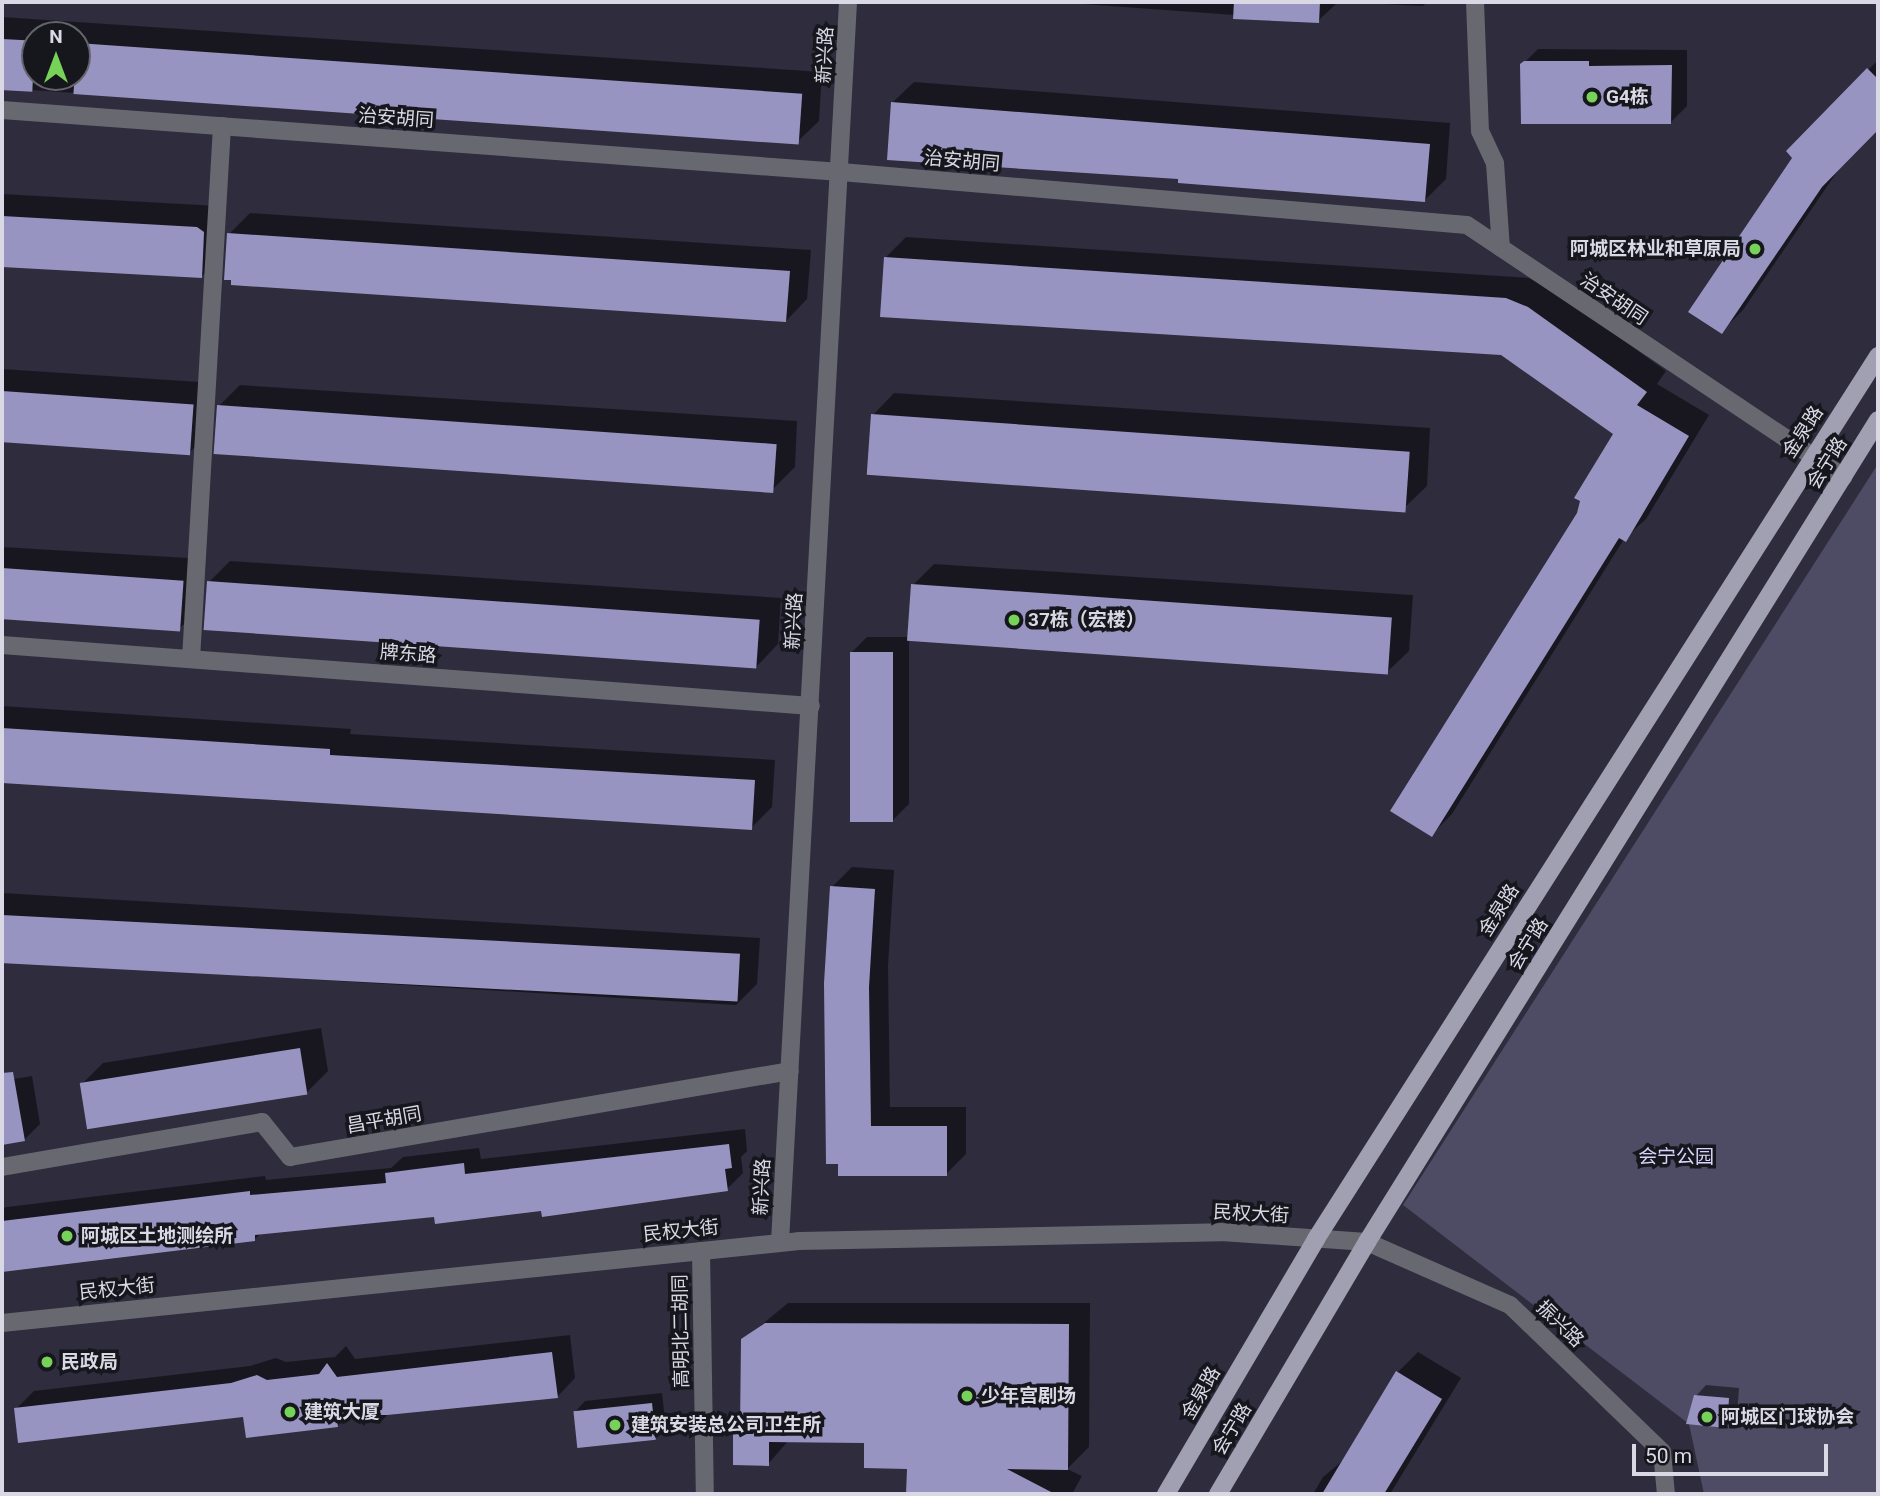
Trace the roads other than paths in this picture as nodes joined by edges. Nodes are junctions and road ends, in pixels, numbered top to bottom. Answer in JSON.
{"nodes":[{"id":1,"x":848,"y":2,"type":"edge"},
{"id":2,"x":1475,"y":2,"type":"edge"},
{"id":3,"x":2,"y":110,"type":"edge"},
{"id":4,"x":222,"y":126,"type":"junction"},
{"id":5,"x":841,"y":172,"type":"junction"},
{"id":6,"x":1502,"y":248,"type":"junction"},
{"id":7,"x":1878,"y":356,"type":"edge"},
{"id":8,"x":1878,"y":420,"type":"edge"},
{"id":9,"x":1812,"y":456,"type":"junction"},
{"id":10,"x":1843,"y":477,"type":"junction"},
{"id":11,"x":2,"y":645,"type":"edge"},
{"id":12,"x":191,"y":659,"type":"junction"},
{"id":13,"x":811,"y":706,"type":"junction"},
{"id":14,"x":790,"y":1071,"type":"junction"},
{"id":15,"x":2,"y":1167,"type":"edge"},
{"id":16,"x":1316,"y":1239,"type":"junction"},
{"id":17,"x":780,"y":1242,"type":"junction"},
{"id":18,"x":1367,"y":1242,"type":"junction"},
{"id":19,"x":701,"y":1251,"type":"junction"},
{"id":20,"x":2,"y":1322,"type":"edge"},
{"id":21,"x":705,"y":1494,"type":"edge"},
{"id":22,"x":1166,"y":1494,"type":"edge"},
{"id":23,"x":1218,"y":1494,"type":"edge"},
{"id":24,"x":1666,"y":1494,"type":"edge"}],
"edges":[{"from":1,"to":5,"type":"street","name":"新兴路"},
{"from":2,"to":6,"type":"street"},
{"from":3,"to":4,"type":"street","name":"治安胡同"},
{"from":4,"to":5,"type":"street","name":"治安胡同"},
{"from":4,"to":12,"type":"street"},
{"from":5,"to":6,"type":"street","name":"治安胡同"},
{"from":5,"to":13,"type":"street","name":"新兴路"},
{"from":6,"to":9,"type":"street","name":"治安胡同"},
{"from":7,"to":9,"type":"main road","name":"金泉路"},
{"from":8,"to":10,"type":"main road","name":"会宁路"},
{"from":9,"to":10,"type":"street","name":"治安胡同"},
{"from":9,"to":16,"type":"main road","name":"金泉路"},
{"from":10,"to":18,"type":"main road","name":"会宁路"},
{"from":11,"to":12,"type":"street","name":"牌东路"},
{"from":12,"to":13,"type":"street","name":"牌东路"},
{"from":13,"to":14,"type":"street","name":"新兴路"},
{"from":14,"to":15,"type":"street","name":"昌平胡同"},
{"from":14,"to":17,"type":"street","name":"新兴路"},
{"from":16,"to":17,"type":"street","name":"民权大街"},
{"from":16,"to":18,"type":"street","name":"民权大街"},
{"from":16,"to":22,"type":"main road","name":"金泉路"},
{"from":17,"to":19,"type":"street","name":"民权大街"},
{"from":18,"to":23,"type":"main road","name":"会宁路"},
{"from":18,"to":24,"type":"street","name":"振兴路"},
{"from":19,"to":20,"type":"street","name":"民权大街"},
{"from":19,"to":21,"type":"street","name":"高明北二胡同"}]}
